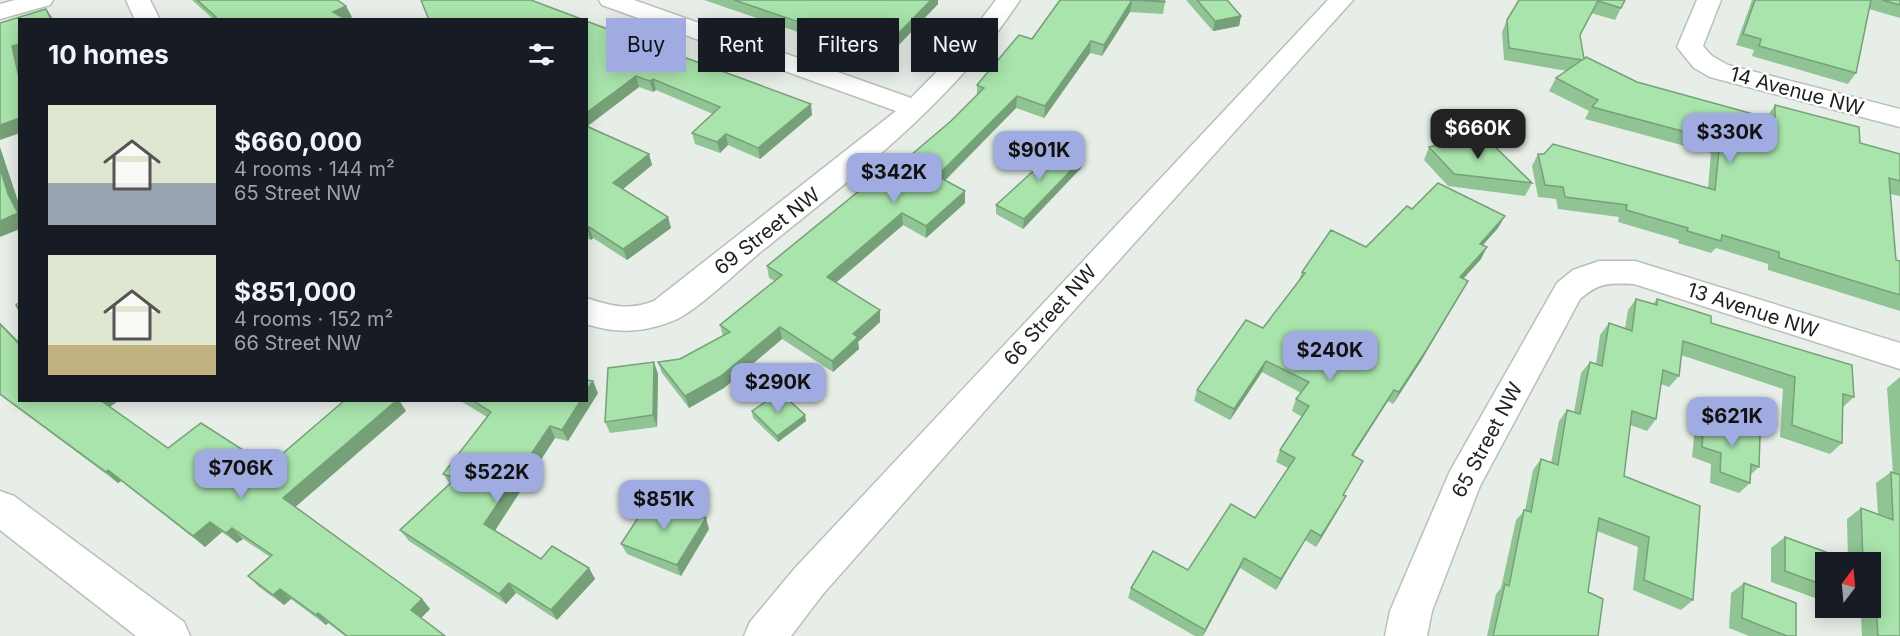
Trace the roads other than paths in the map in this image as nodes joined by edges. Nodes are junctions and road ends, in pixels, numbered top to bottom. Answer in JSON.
{"nodes":[{"id":1,"x":41,"y":0,"type":"edge"},
{"id":2,"x":138,"y":0,"type":"edge"},
{"id":3,"x":611,"y":0,"type":"edge"},
{"id":4,"x":1008,"y":0,"type":"edge"},
{"id":5,"x":1341,"y":0,"type":"edge"},
{"id":6,"x":1709,"y":0,"type":"edge"},
{"id":7,"x":0,"y":12,"type":"edge"},
{"id":8,"x":147,"y":18,"type":"edge"},
{"id":9,"x":916,"y":108,"type":"junction"},
{"id":10,"x":1900,"y":118,"type":"edge"},
{"id":11,"x":1605,"y":272,"type":"joint"},
{"id":12,"x":588,"y":311,"type":"edge"},
{"id":13,"x":1900,"y":356,"type":"edge"},
{"id":14,"x":0,"y":508,"type":"edge"},
{"id":15,"x":169,"y":636,"type":"edge"},
{"id":16,"x":765,"y":636,"type":"edge"},
{"id":17,"x":1406,"y":636,"type":"edge"}],
"edges":[{"from":1,"to":7,"type":"street"},
{"from":2,"to":8,"type":"street"},
{"from":3,"to":9,"type":"street"},
{"from":4,"to":9,"type":"street","name":"69 Street NW"},
{"from":5,"to":16,"type":"street","name":"66 Street NW"},
{"from":6,"to":10,"type":"street","name":"14 Avenue NW"},
{"from":9,"to":12,"type":"street","name":"69 Street NW"},
{"from":11,"to":13,"type":"street","name":"13 Avenue NW"},
{"from":11,"to":17,"type":"street","name":"65 Street NW"},
{"from":14,"to":15,"type":"street"}]}
